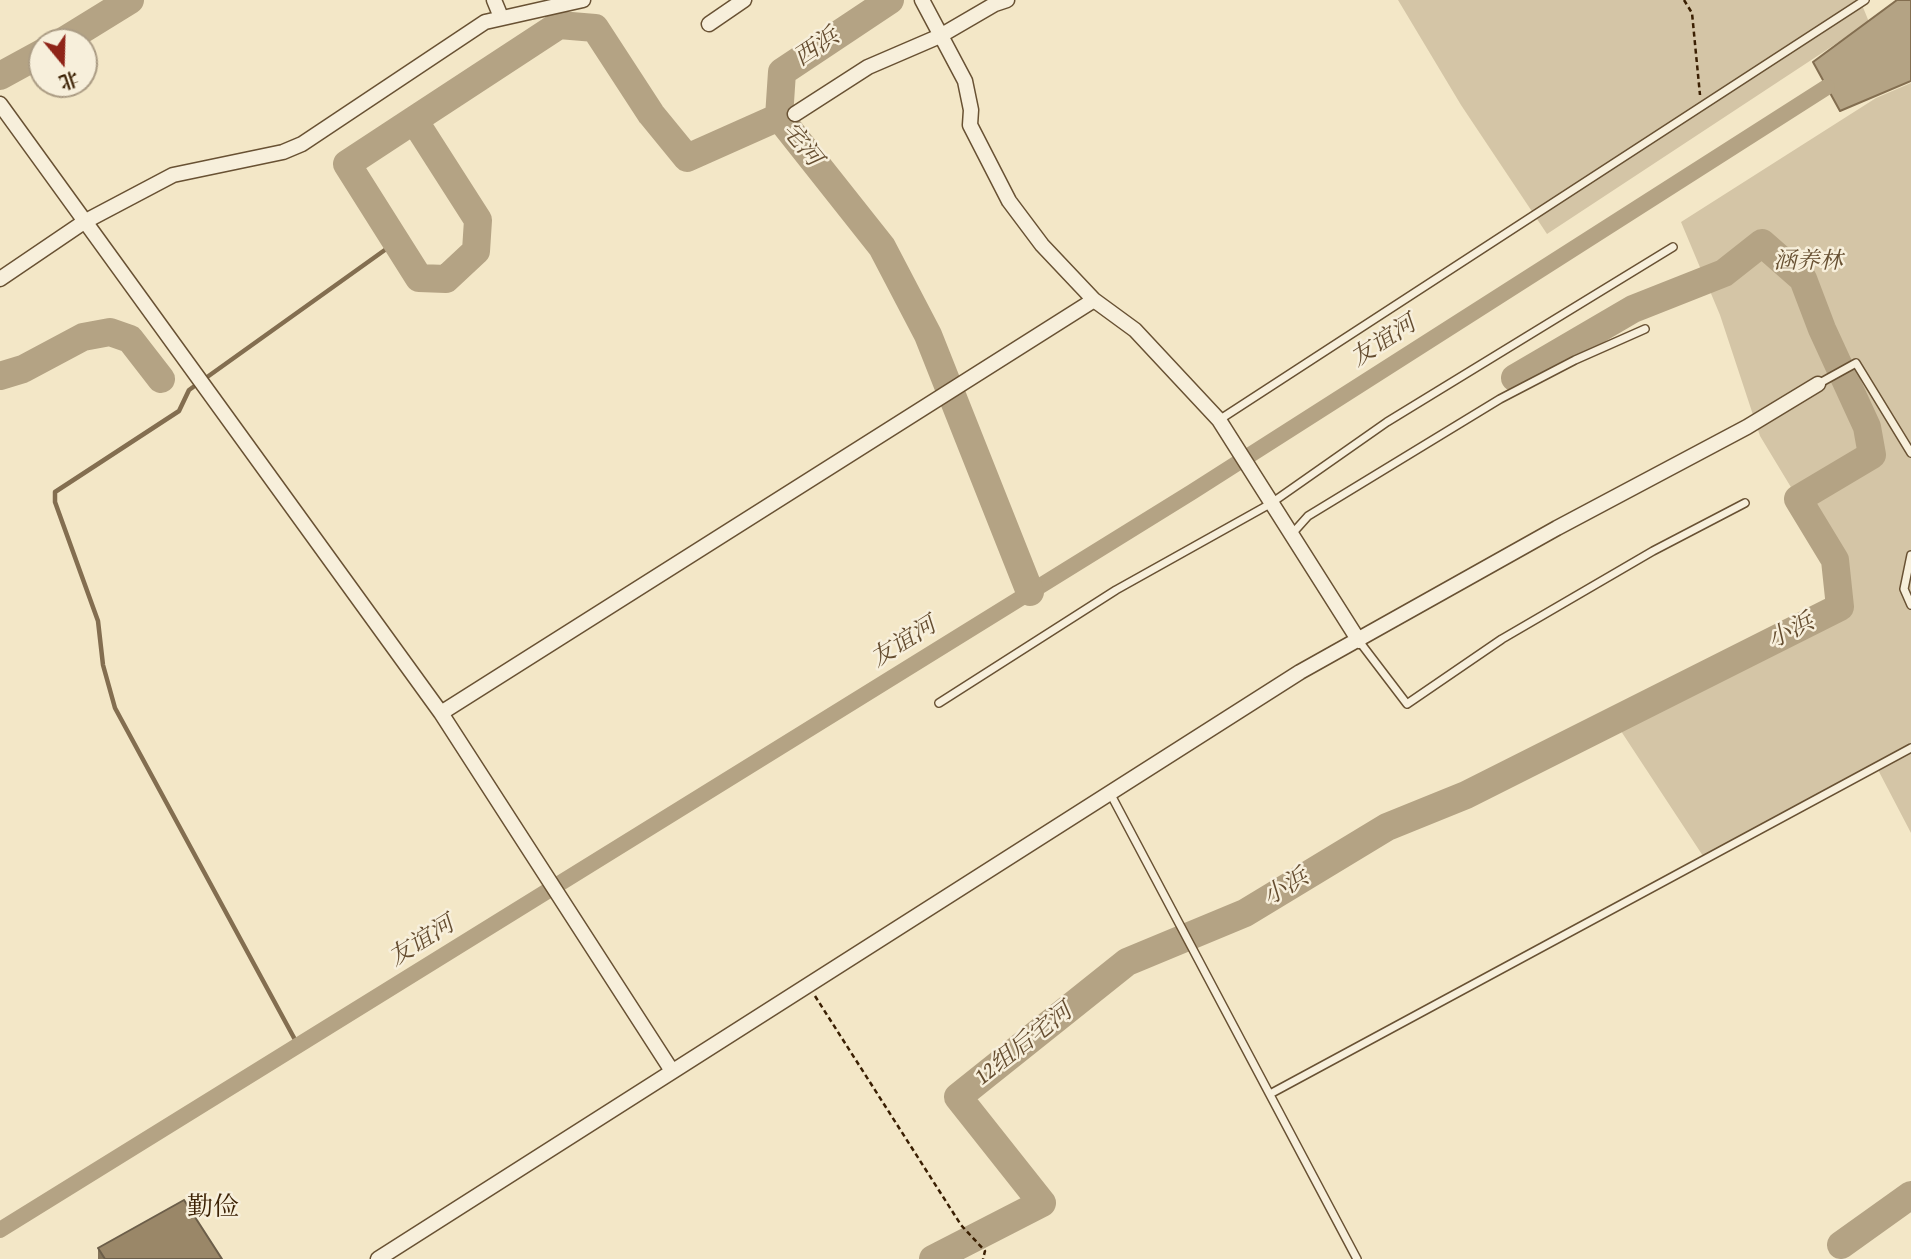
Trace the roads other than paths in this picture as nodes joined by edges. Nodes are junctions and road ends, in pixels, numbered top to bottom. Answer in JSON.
{"nodes":[{"id":1,"x":494,"y":0,"type":"edge"},
{"id":2,"x":583,"y":0,"type":"edge"},
{"id":3,"x":744,"y":0,"type":"edge"},
{"id":4,"x":922,"y":0,"type":"edge"},
{"id":5,"x":1007,"y":0,"type":"edge"},
{"id":6,"x":1865,"y":0,"type":"edge"},
{"id":7,"x":501,"y":17,"type":"junction"},
{"id":8,"x":709,"y":24,"type":"dead end"},
{"id":9,"x":940,"y":36,"type":"junction"},
{"id":10,"x":0,"y":104,"type":"edge"},
{"id":11,"x":795,"y":114,"type":"dead end"},
{"id":12,"x":84,"y":222,"type":"junction"},
{"id":13,"x":1673,"y":247,"type":"dead end"},
{"id":14,"x":0,"y":279,"type":"edge"},
{"id":15,"x":1094,"y":300,"type":"junction"},
{"id":16,"x":1645,"y":329,"type":"dead end"},
{"id":17,"x":1818,"y":384,"type":"joint"},
{"id":18,"x":1219,"y":420,"type":"junction"},
{"id":19,"x":1911,"y":453,"type":"edge"},
{"id":20,"x":1268,"y":498,"type":"junction"},
{"id":21,"x":1745,"y":503,"type":"dead end"},
{"id":22,"x":1291,"y":535,"type":"junction"},
{"id":23,"x":1911,"y":555,"type":"edge"},
{"id":24,"x":1911,"y":605,"type":"edge"},
{"id":25,"x":1359,"y":641,"type":"junction"},
{"id":26,"x":939,"y":703,"type":"dead end"},
{"id":27,"x":441,"y":713,"type":"junction"},
{"id":28,"x":1911,"y":748,"type":"edge"},
{"id":29,"x":1110,"y":792,"type":"junction"},
{"id":30,"x":672,"y":1070,"type":"junction"},
{"id":31,"x":1270,"y":1094,"type":"junction"},
{"id":32,"x":378,"y":1259,"type":"edge"},
{"id":33,"x":1357,"y":1259,"type":"edge"}],
"edges":[{"from":1,"to":7,"type":"street"},
{"from":2,"to":7,"type":"street"},
{"from":3,"to":8,"type":"street"},
{"from":4,"to":9,"type":"street"},
{"from":5,"to":9,"type":"street"},
{"from":6,"to":18,"type":"lane"},
{"from":7,"to":12,"type":"street"},
{"from":9,"to":11,"type":"street"},
{"from":9,"to":15,"type":"street"},
{"from":10,"to":12,"type":"street"},
{"from":12,"to":14,"type":"street"},
{"from":12,"to":27,"type":"street"},
{"from":13,"to":20,"type":"lane"},
{"from":15,"to":18,"type":"street"},
{"from":15,"to":27,"type":"street"},
{"from":16,"to":22,"type":"lane"},
{"from":17,"to":19,"type":"lane"},
{"from":17,"to":25,"type":"street"},
{"from":18,"to":20,"type":"street"},
{"from":20,"to":22,"type":"street"},
{"from":20,"to":26,"type":"lane"},
{"from":21,"to":25,"type":"lane"},
{"from":22,"to":25,"type":"street"},
{"from":23,"to":24,"type":"lane"},
{"from":25,"to":29,"type":"street"},
{"from":27,"to":30,"type":"street"},
{"from":28,"to":31,"type":"lane"},
{"from":29,"to":30,"type":"street"},
{"from":29,"to":31,"type":"lane"},
{"from":30,"to":32,"type":"street"},
{"from":31,"to":33,"type":"lane"}]}
